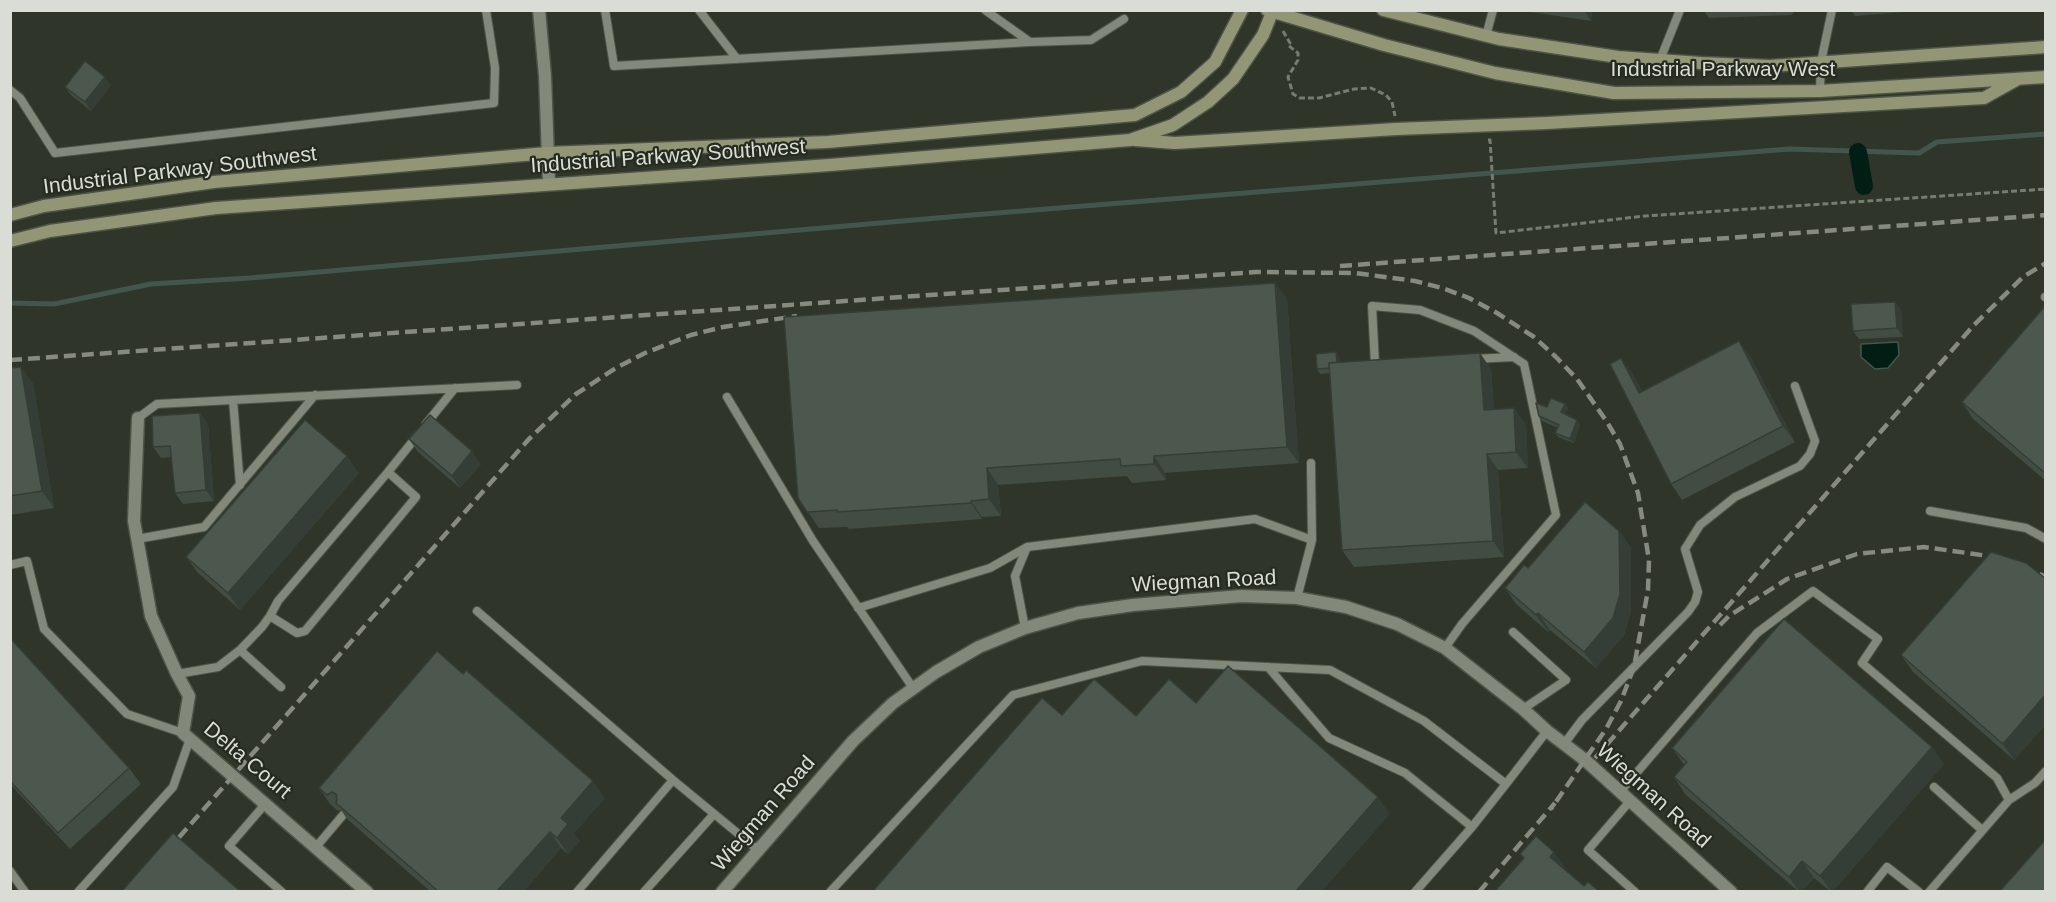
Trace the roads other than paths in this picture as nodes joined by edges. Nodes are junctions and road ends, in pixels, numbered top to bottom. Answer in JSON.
{"nodes":[{"id":1,"x":486,"y":10,"type":"edge"},
{"id":2,"x":539,"y":10,"type":"edge"},
{"id":3,"x":605,"y":10,"type":"edge"},
{"id":4,"x":699,"y":10,"type":"edge"},
{"id":5,"x":985,"y":10,"type":"edge"},
{"id":6,"x":1242,"y":10,"type":"edge"},
{"id":7,"x":1383,"y":10,"type":"edge"},
{"id":8,"x":1493,"y":10,"type":"edge"},
{"id":9,"x":1680,"y":10,"type":"edge"},
{"id":10,"x":1832,"y":10,"type":"edge"},
{"id":11,"x":1271,"y":11,"type":"edge"},
{"id":12,"x":1124,"y":19,"type":"dead end"},
{"id":13,"x":1486,"y":36,"type":"junction"},
{"id":14,"x":1029,"y":42,"type":"junction"},
{"id":15,"x":2046,"y":47,"type":"edge"},
{"id":16,"x":737,"y":59,"type":"junction"},
{"id":17,"x":1660,"y":60,"type":"junction"},
{"id":18,"x":1821,"y":62,"type":"junction"},
{"id":19,"x":2046,"y":77,"type":"edge"},
{"id":20,"x":2018,"y":79,"type":"junction"},
{"id":21,"x":10,"y":90,"type":"edge"},
{"id":22,"x":1820,"y":91,"type":"junction"},
{"id":23,"x":1130,"y":140,"type":"junction"},
{"id":24,"x":547,"y":153,"type":"junction"},
{"id":25,"x":549,"y":184,"type":"junction"},
{"id":26,"x":10,"y":215,"type":"edge"},
{"id":27,"x":10,"y":241,"type":"edge"},
{"id":28,"x":1514,"y":357,"type":"junction"},
{"id":29,"x":1467,"y":360,"type":"edge"},
{"id":30,"x":1386,"y":364,"type":"edge"},
{"id":31,"x":517,"y":385,"type":"dead end"},
{"id":32,"x":1795,"y":386,"type":"dead end"},
{"id":33,"x":455,"y":388,"type":"junction"},
{"id":34,"x":315,"y":395,"type":"junction"},
{"id":35,"x":727,"y":397,"type":"dead end"},
{"id":36,"x":233,"y":400,"type":"junction"},
{"id":37,"x":138,"y":418,"type":"joint"},
{"id":38,"x":1311,"y":463,"type":"dead end"},
{"id":39,"x":387,"y":472,"type":"junction"},
{"id":40,"x":240,"y":485,"type":"junction"},
{"id":41,"x":1930,"y":511,"type":"dead end"},
{"id":42,"x":137,"y":539,"type":"junction"},
{"id":43,"x":2046,"y":539,"type":"edge"},
{"id":44,"x":1312,"y":540,"type":"junction"},
{"id":45,"x":1027,"y":548,"type":"junction"},
{"id":46,"x":10,"y":565,"type":"edge"},
{"id":47,"x":1297,"y":598,"type":"junction"},
{"id":48,"x":858,"y":608,"type":"junction"},
{"id":49,"x":477,"y":610,"type":"dead end"},
{"id":50,"x":270,"y":616,"type":"junction"},
{"id":51,"x":1025,"y":628,"type":"junction"},
{"id":52,"x":1513,"y":632,"type":"dead end"},
{"id":53,"x":1445,"y":648,"type":"junction"},
{"id":54,"x":240,"y":650,"type":"junction"},
{"id":55,"x":1268,"y":667,"type":"junction"},
{"id":56,"x":177,"y":674,"type":"junction"},
{"id":57,"x":281,"y":687,"type":"dead end"},
{"id":58,"x":913,"y":688,"type":"junction"},
{"id":59,"x":1523,"y":709,"type":"junction"},
{"id":60,"x":1547,"y":731,"type":"junction"},
{"id":61,"x":187,"y":736,"type":"junction"},
{"id":62,"x":1564,"y":744,"type":"junction"},
{"id":63,"x":2046,"y":771,"type":"edge"},
{"id":64,"x":673,"y":780,"type":"junction"},
{"id":65,"x":1506,"y":784,"type":"junction"},
{"id":66,"x":1934,"y":787,"type":"dead end"},
{"id":67,"x":1620,"y":792,"type":"junction"},
{"id":68,"x":2009,"y":800,"type":"junction"},
{"id":69,"x":1630,"y":801,"type":"junction"},
{"id":70,"x":266,"y":803,"type":"junction"},
{"id":71,"x":714,"y":814,"type":"junction"},
{"id":72,"x":343,"y":815,"type":"edge"},
{"id":73,"x":1472,"y":827,"type":"junction"},
{"id":74,"x":1983,"y":830,"type":"junction"},
{"id":75,"x":316,"y":847,"type":"junction"},
{"id":76,"x":758,"y":850,"type":"junction"},
{"id":77,"x":10,"y":871,"type":"edge"},
{"id":78,"x":26,"y":891,"type":"edge"},
{"id":79,"x":78,"y":891,"type":"edge"},
{"id":80,"x":282,"y":891,"type":"edge"},
{"id":81,"x":367,"y":891,"type":"edge"},
{"id":82,"x":577,"y":891,"type":"edge"},
{"id":83,"x":644,"y":891,"type":"edge"},
{"id":84,"x":722,"y":891,"type":"edge"},
{"id":85,"x":830,"y":891,"type":"edge"},
{"id":86,"x":1415,"y":891,"type":"edge"},
{"id":87,"x":1635,"y":891,"type":"edge"},
{"id":88,"x":1731,"y":891,"type":"edge"},
{"id":89,"x":1867,"y":891,"type":"edge"},
{"id":90,"x":1919,"y":891,"type":"edge"},
{"id":91,"x":1929,"y":891,"type":"edge"}],
"edges":[{"from":1,"to":21,"type":"lane"},
{"from":2,"to":24,"type":"street"},
{"from":3,"to":16,"type":"lane"},
{"from":4,"to":16,"type":"lane"},
{"from":5,"to":14,"type":"lane"},
{"from":6,"to":24,"type":"main road","name":"Industrial Parkway Southwest"},
{"from":7,"to":13,"type":"main road","name":"Industrial Parkway West"},
{"from":8,"to":13,"type":"lane"},
{"from":9,"to":17,"type":"lane"},
{"from":10,"to":18,"type":"lane"},
{"from":11,"to":22,"type":"main road","name":"Industrial Parkway West"},
{"from":11,"to":23,"type":"main road","name":"Industrial Parkway Southwest"},
{"from":12,"to":14,"type":"lane"},
{"from":13,"to":17,"type":"main road","name":"Industrial Parkway West"},
{"from":14,"to":16,"type":"lane"},
{"from":15,"to":18,"type":"main road","name":"Industrial Parkway West"},
{"from":17,"to":18,"type":"main road","name":"Industrial Parkway West"},
{"from":18,"to":22,"type":"lane"},
{"from":19,"to":20,"type":"main road","name":"Industrial Parkway West"},
{"from":20,"to":22,"type":"main road","name":"Industrial Parkway West"},
{"from":20,"to":23,"type":"main road"},
{"from":23,"to":25,"type":"main road","name":"Industrial Parkway Southwest"},
{"from":24,"to":25,"type":"street"},
{"from":24,"to":26,"type":"main road","name":"Industrial Parkway Southwest"},
{"from":25,"to":27,"type":"main road","name":"Industrial Parkway Southwest"},
{"from":28,"to":29,"type":"lane"},
{"from":28,"to":30,"type":"lane"},
{"from":28,"to":53,"type":"lane"},
{"from":31,"to":33,"type":"lane"},
{"from":32,"to":62,"type":"lane"},
{"from":33,"to":34,"type":"lane"},
{"from":33,"to":39,"type":"lane"},
{"from":34,"to":36,"type":"lane"},
{"from":34,"to":40,"type":"lane"},
{"from":35,"to":48,"type":"lane"},
{"from":36,"to":37,"type":"lane"},
{"from":36,"to":40,"type":"lane"},
{"from":37,"to":42,"type":"street","name":"Delta Court"},
{"from":38,"to":44,"type":"lane"},
{"from":39,"to":50,"type":"lane"},
{"from":39,"to":50,"type":"lane"},
{"from":40,"to":42,"type":"lane"},
{"from":41,"to":43,"type":"lane"},
{"from":42,"to":56,"type":"street","name":"Delta Court"},
{"from":44,"to":45,"type":"lane"},
{"from":44,"to":47,"type":"lane"},
{"from":45,"to":48,"type":"lane"},
{"from":45,"to":51,"type":"lane"},
{"from":46,"to":61,"type":"lane"},
{"from":47,"to":51,"type":"street","name":"Wiegman Road"},
{"from":47,"to":53,"type":"street","name":"Wiegman Road"},
{"from":48,"to":58,"type":"lane"},
{"from":49,"to":64,"type":"lane"},
{"from":50,"to":54,"type":"lane"},
{"from":51,"to":58,"type":"street","name":"Wiegman Road"},
{"from":52,"to":59,"type":"lane"},
{"from":53,"to":59,"type":"street","name":"Wiegman Road"},
{"from":54,"to":56,"type":"lane"},
{"from":54,"to":57,"type":"lane"},
{"from":55,"to":65,"type":"lane"},
{"from":55,"to":73,"type":"lane"},
{"from":55,"to":85,"type":"lane"},
{"from":56,"to":61,"type":"street","name":"Delta Court"},
{"from":58,"to":76,"type":"street","name":"Wiegman Road"},
{"from":59,"to":60,"type":"street","name":"Wiegman Road"},
{"from":60,"to":62,"type":"street","name":"Wiegman Road"},
{"from":60,"to":65,"type":"lane"},
{"from":61,"to":70,"type":"street","name":"Delta Court"},
{"from":61,"to":79,"type":"lane"},
{"from":62,"to":67,"type":"street","name":"Wiegman Road"},
{"from":63,"to":68,"type":"lane"},
{"from":64,"to":71,"type":"lane"},
{"from":64,"to":82,"type":"lane"},
{"from":65,"to":73,"type":"lane"},
{"from":66,"to":74,"type":"lane"},
{"from":67,"to":68,"type":"lane"},
{"from":67,"to":69,"type":"street","name":"Wiegman Road"},
{"from":68,"to":74,"type":"lane"},
{"from":69,"to":87,"type":"lane"},
{"from":69,"to":88,"type":"street","name":"Wiegman Road"},
{"from":70,"to":75,"type":"street","name":"Delta Court"},
{"from":70,"to":80,"type":"lane"},
{"from":71,"to":76,"type":"lane"},
{"from":71,"to":83,"type":"lane"},
{"from":72,"to":75,"type":"lane"},
{"from":73,"to":86,"type":"lane"},
{"from":74,"to":91,"type":"lane"},
{"from":75,"to":81,"type":"street","name":"Delta Court"},
{"from":76,"to":84,"type":"street","name":"Wiegman Road"},
{"from":77,"to":78,"type":"lane"},
{"from":89,"to":90,"type":"lane"}]}
